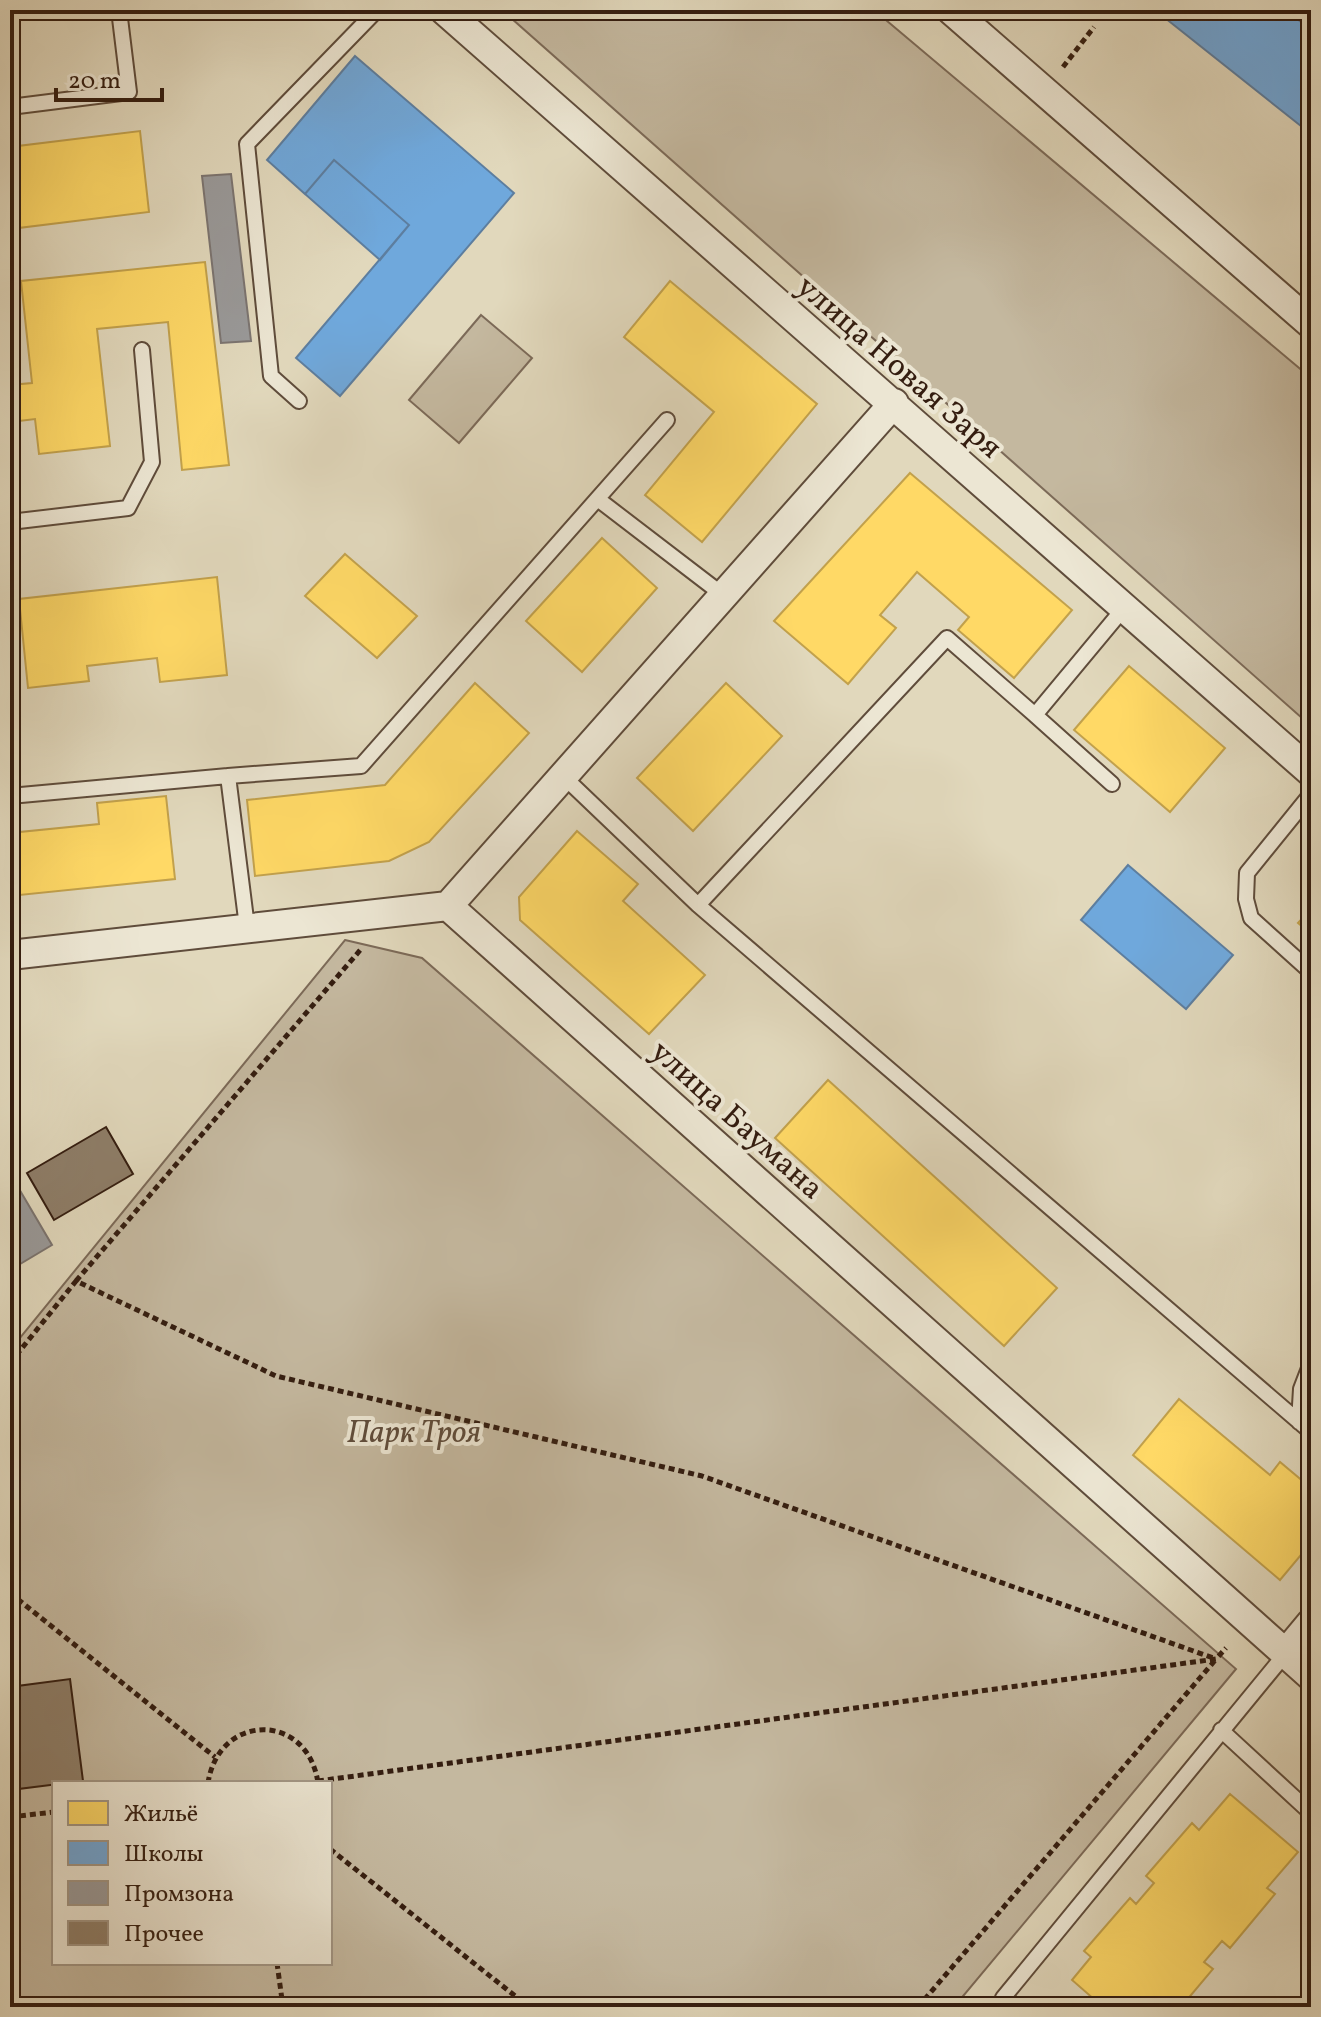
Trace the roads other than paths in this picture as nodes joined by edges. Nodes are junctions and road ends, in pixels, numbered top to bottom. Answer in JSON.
{"nodes":[{"id":1,"x":119,"y":10,"type":"edge"},
{"id":2,"x":377,"y":10,"type":"edge"},
{"id":3,"x":444,"y":10,"type":"edge"},
{"id":4,"x":951,"y":10,"type":"edge"},
{"id":5,"x":10,"y":107,"type":"edge"},
{"id":6,"x":1311,"y":324,"type":"edge"},
{"id":7,"x":142,"y":350,"type":"dead end"},
{"id":8,"x":299,"y":401,"type":"dead end"},
{"id":9,"x":894,"y":403,"type":"junction"},
{"id":10,"x":667,"y":420,"type":"dead end"},
{"id":11,"x":599,"y":500,"type":"junction"},
{"id":12,"x":10,"y":522,"type":"edge"},
{"id":13,"x":723,"y":595,"type":"junction"},
{"id":14,"x":1124,"y":608,"type":"junction"},
{"id":15,"x":1035,"y":715,"type":"junction"},
{"id":16,"x":1311,"y":772,"type":"edge"},
{"id":17,"x":228,"y":776,"type":"junction"},
{"id":18,"x":563,"y":776,"type":"junction"},
{"id":19,"x":1112,"y":784,"type":"dead end"},
{"id":20,"x":1311,"y":794,"type":"edge"},
{"id":21,"x":10,"y":796,"type":"edge"},
{"id":22,"x":698,"y":905,"type":"junction"},
{"id":23,"x":448,"y":906,"type":"junction"},
{"id":24,"x":247,"y":927,"type":"junction"},
{"id":25,"x":10,"y":955,"type":"edge"},
{"id":26,"x":1311,"y":972,"type":"edge"},
{"id":27,"x":1311,"y":1363,"type":"edge"},
{"id":28,"x":1299,"y":1422,"type":"junction"},
{"id":29,"x":1311,"y":1432,"type":"edge"},
{"id":30,"x":1311,"y":1623,"type":"edge"},
{"id":31,"x":1286,"y":1653,"type":"junction"},
{"id":32,"x":1311,"y":1676,"type":"edge"},
{"id":33,"x":1221,"y":1730,"type":"junction"},
{"id":34,"x":1311,"y":1813,"type":"edge"},
{"id":35,"x":1003,"y":1998,"type":"dead end"}],
"edges":[{"from":1,"to":5,"type":"lane"},
{"from":2,"to":8,"type":"lane"},
{"from":3,"to":9,"type":"street","name":"улица Новая Заря"},
{"from":4,"to":6,"type":"street"},
{"from":7,"to":12,"type":"lane"},
{"from":9,"to":13,"type":"street"},
{"from":9,"to":14,"type":"street","name":"улица Новая Заря"},
{"from":10,"to":11,"type":"lane"},
{"from":11,"to":13,"type":"lane"},
{"from":11,"to":17,"type":"lane"},
{"from":13,"to":18,"type":"street"},
{"from":14,"to":15,"type":"lane"},
{"from":14,"to":16,"type":"street","name":"улица Новая Заря"},
{"from":15,"to":19,"type":"lane"},
{"from":15,"to":22,"type":"lane"},
{"from":17,"to":21,"type":"lane"},
{"from":17,"to":24,"type":"lane"},
{"from":18,"to":22,"type":"lane"},
{"from":18,"to":23,"type":"street"},
{"from":20,"to":26,"type":"lane"},
{"from":22,"to":28,"type":"lane"},
{"from":23,"to":24,"type":"street"},
{"from":23,"to":31,"type":"street","name":"улица Баумана"},
{"from":24,"to":25,"type":"street"},
{"from":27,"to":28,"type":"lane"},
{"from":28,"to":29,"type":"lane"},
{"from":30,"to":31,"type":"street"},
{"from":31,"to":32,"type":"street","name":"улица Баумана"},
{"from":31,"to":33,"type":"lane"},
{"from":33,"to":34,"type":"lane"},
{"from":33,"to":35,"type":"lane"}]}
